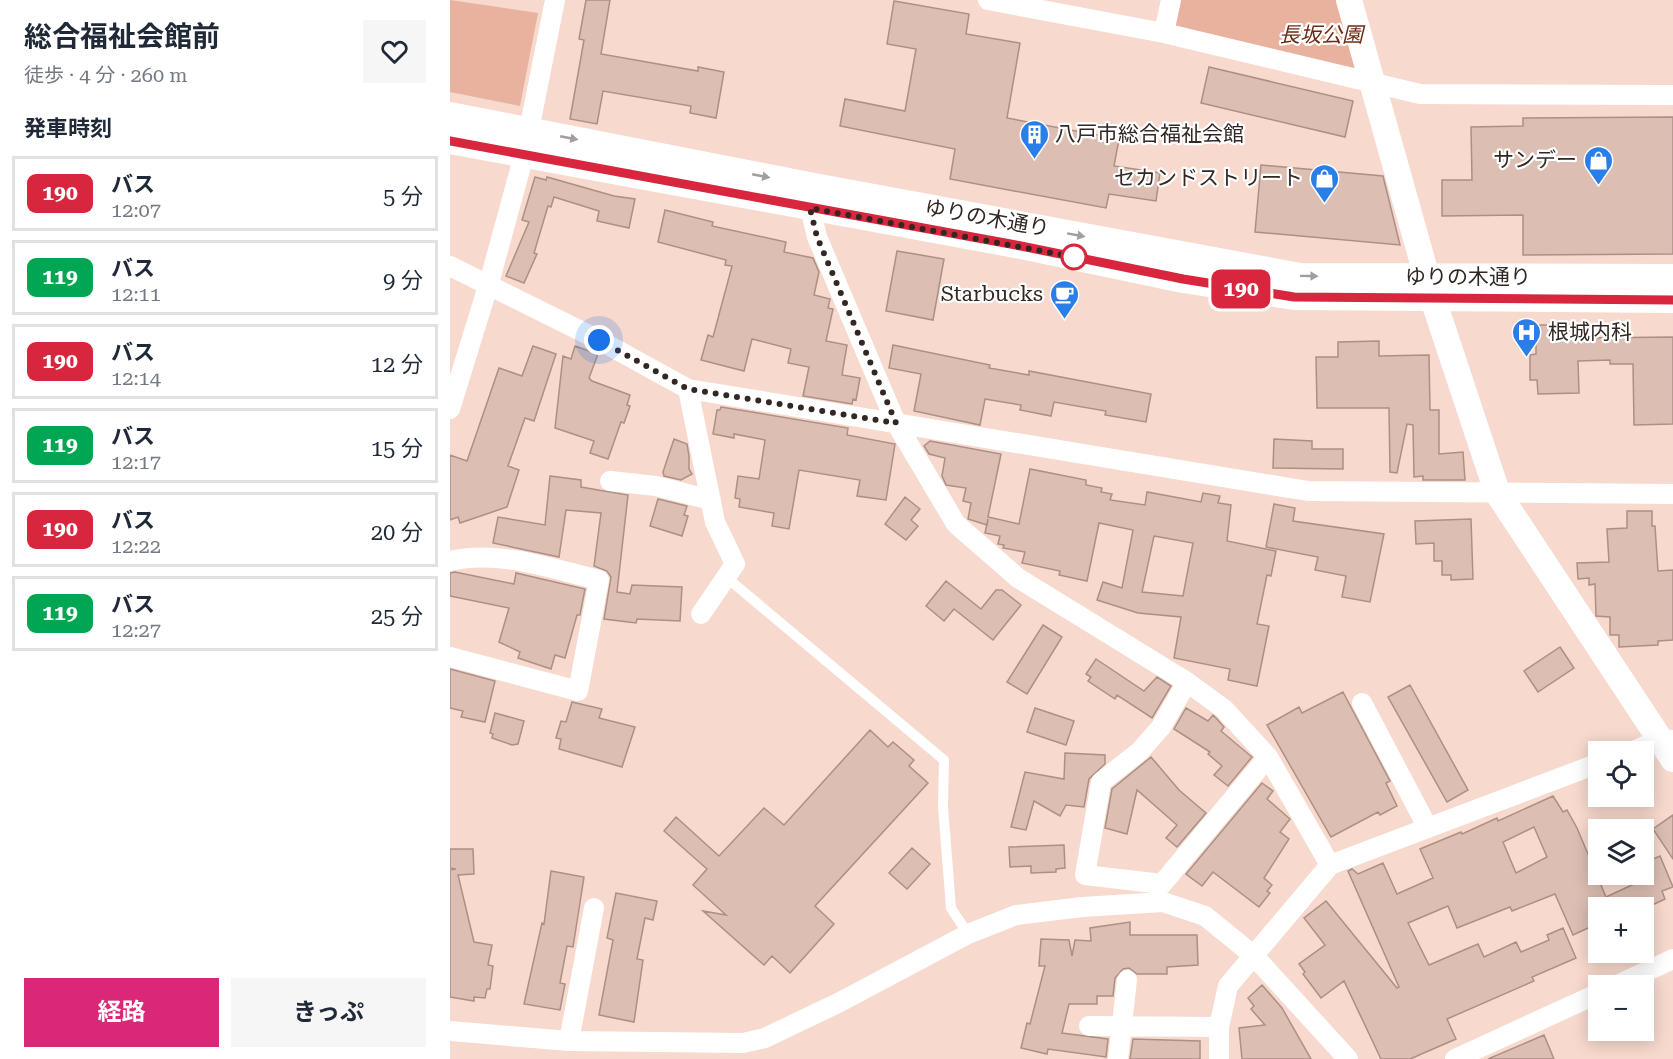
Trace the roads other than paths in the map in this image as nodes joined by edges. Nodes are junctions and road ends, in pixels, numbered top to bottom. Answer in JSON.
{"nodes":[{"id":1,"x":555,"y":0,"type":"edge"},
{"id":2,"x":988,"y":0,"type":"edge"},
{"id":3,"x":1171,"y":0,"type":"edge"},
{"id":4,"x":1349,"y":0,"type":"edge"},
{"id":5,"x":1164,"y":33,"type":"junction"},
{"id":6,"x":1372,"y":85,"type":"junction"},
{"id":7,"x":1673,"y":95,"type":"edge"},
{"id":8,"x":450,"y":115,"type":"edge"},
{"id":9,"x":450,"y":141,"type":"edge"},
{"id":10,"x":526,"y":142,"type":"junction"},
{"id":11,"x":812,"y":197,"type":"junction"},
{"id":12,"x":450,"y":266,"type":"edge"},
{"id":13,"x":1673,"y":277,"type":"edge"},
{"id":14,"x":489,"y":283,"type":"junction"},
{"id":15,"x":1430,"y":288,"type":"junction"},
{"id":16,"x":1673,"y":300,"type":"edge"},
{"id":17,"x":688,"y":389,"type":"junction"},
{"id":18,"x":450,"y":409,"type":"edge"},
{"id":19,"x":896,"y":423,"type":"junction"},
{"id":20,"x":610,"y":480,"type":"dead end"},
{"id":21,"x":1497,"y":492,"type":"junction"},
{"id":22,"x":1673,"y":494,"type":"edge"},
{"id":23,"x":711,"y":500,"type":"junction"},
{"id":24,"x":450,"y":561,"type":"edge"},
{"id":25,"x":726,"y":577,"type":"junction"},
{"id":26,"x":701,"y":614,"type":"dead end"},
{"id":27,"x":450,"y":657,"type":"edge"},
{"id":28,"x":1187,"y":682,"type":"junction"},
{"id":29,"x":1362,"y":703,"type":"dead end"},
{"id":30,"x":1669,"y":747,"type":"edge"},
{"id":31,"x":1654,"y":749,"type":"edge"},
{"id":32,"x":1268,"y":757,"type":"junction"},
{"id":33,"x":1588,"y":767,"type":"edge"},
{"id":34,"x":1428,"y":828,"type":"junction"},
{"id":35,"x":1330,"y":865,"type":"junction"},
{"id":36,"x":594,"y":908,"type":"dead end"},
{"id":37,"x":968,"y":934,"type":"junction"},
{"id":38,"x":1253,"y":955,"type":"junction"},
{"id":39,"x":1673,"y":959,"type":"edge"},
{"id":40,"x":1639,"y":975,"type":"edge"},
{"id":41,"x":1127,"y":980,"type":"dead end"},
{"id":42,"x":1588,"y":998,"type":"edge"},
{"id":43,"x":1089,"y":1026,"type":"dead end"},
{"id":44,"x":1219,"y":1027,"type":"junction"},
{"id":45,"x":1123,"y":1029,"type":"junction"},
{"id":46,"x":450,"y":1031,"type":"edge"},
{"id":47,"x":569,"y":1041,"type":"junction"},
{"id":48,"x":646,"y":1051,"type":"edge"},
{"id":49,"x":1118,"y":1059,"type":"edge"},
{"id":50,"x":1219,"y":1059,"type":"edge"},
{"id":51,"x":1348,"y":1059,"type":"edge"},
{"id":52,"x":1455,"y":1059,"type":"edge"}],
"edges":[{"from":1,"to":10,"type":"street"},
{"from":2,"to":5,"type":"street"},
{"from":3,"to":5,"type":"street"},
{"from":4,"to":6,"type":"street"},
{"from":5,"to":6,"type":"street"},
{"from":6,"to":7,"type":"street"},
{"from":6,"to":15,"type":"street"},
{"from":8,"to":10,"type":"street","name":"ゆりの木通り"},
{"from":9,"to":10,"type":"street","name":"ゆりの木通り"},
{"from":10,"to":11,"type":"street","name":"ゆりの木通り"},
{"from":10,"to":14,"type":"street"},
{"from":11,"to":15,"type":"street","name":"ゆりの木通り"},
{"from":11,"to":19,"type":"street"},
{"from":12,"to":14,"type":"street"},
{"from":13,"to":15,"type":"street","name":"ゆりの木通り"},
{"from":14,"to":17,"type":"street"},
{"from":14,"to":18,"type":"street"},
{"from":15,"to":16,"type":"street","name":"ゆりの木通り"},
{"from":15,"to":21,"type":"street"},
{"from":17,"to":19,"type":"street"},
{"from":17,"to":23,"type":"street"},
{"from":19,"to":21,"type":"street"},
{"from":19,"to":28,"type":"street"},
{"from":20,"to":23,"type":"street"},
{"from":21,"to":22,"type":"street"},
{"from":21,"to":30,"type":"street"},
{"from":23,"to":25,"type":"street"},
{"from":24,"to":27,"type":"street"},
{"from":25,"to":26,"type":"street"},
{"from":25,"to":37,"type":"lane"},
{"from":28,"to":32,"type":"street"},
{"from":28,"to":32,"type":"street"},
{"from":29,"to":34,"type":"street"},
{"from":30,"to":31,"type":"street"},
{"from":32,"to":35,"type":"street"},
{"from":33,"to":34,"type":"street"},
{"from":34,"to":35,"type":"street"},
{"from":35,"to":38,"type":"street"},
{"from":36,"to":47,"type":"street"},
{"from":37,"to":38,"type":"street"},
{"from":37,"to":48,"type":"street"},
{"from":38,"to":44,"type":"street"},
{"from":38,"to":51,"type":"street"},
{"from":39,"to":40,"type":"street"},
{"from":41,"to":45,"type":"street"},
{"from":42,"to":52,"type":"street"},
{"from":43,"to":45,"type":"street"},
{"from":44,"to":45,"type":"street"},
{"from":44,"to":50,"type":"street"},
{"from":45,"to":49,"type":"street"},
{"from":46,"to":47,"type":"street"},
{"from":47,"to":48,"type":"street"}]}
